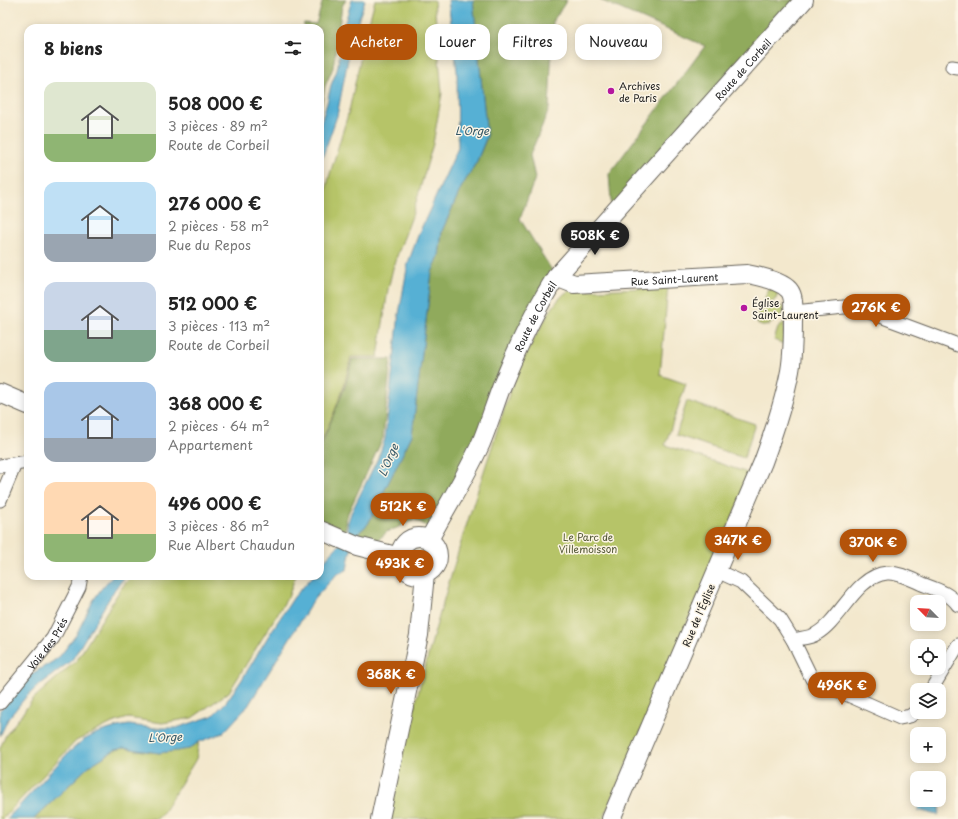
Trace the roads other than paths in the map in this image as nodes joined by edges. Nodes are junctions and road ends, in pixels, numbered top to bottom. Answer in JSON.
{"nodes":[{"id":1,"x":804,"y":0,"type":"edge"},
{"id":2,"x":556,"y":278,"type":"junction"},
{"id":3,"x":790,"y":291,"type":"joint"},
{"id":4,"x":794,"y":312,"type":"junction"},
{"id":5,"x":958,"y":345,"type":"edge"},
{"id":6,"x":0,"y":393,"type":"edge"},
{"id":7,"x":24,"y":403,"type":"edge"},
{"id":8,"x":22,"y":463,"type":"edge"},
{"id":9,"x":0,"y":466,"type":"edge"},
{"id":10,"x":0,"y":500,"type":"edge"},
{"id":11,"x":324,"y":532,"type":"edge"},
{"id":12,"x":429,"y":540,"type":"junction"},
{"id":13,"x":400,"y":557,"type":"junction"},
{"id":14,"x":717,"y":571,"type":"junction"},
{"id":15,"x":425,"y":574,"type":"junction"},
{"id":16,"x":80,"y":580,"type":"edge"},
{"id":17,"x":958,"y":605,"type":"edge"},
{"id":18,"x":792,"y":640,"type":"junction"},
{"id":19,"x":958,"y":645,"type":"edge"},
{"id":20,"x":936,"y":683,"type":"edge"},
{"id":21,"x":0,"y":703,"type":"edge"},
{"id":22,"x":910,"y":716,"type":"edge"},
{"id":23,"x":380,"y":819,"type":"edge"},
{"id":24,"x":611,"y":819,"type":"edge"}],
"edges":[{"from":1,"to":2,"type":"main road","name":"Route de Corbeil"},
{"from":2,"to":3,"type":"main road","name":"Rue Saint-Laurent"},
{"from":2,"to":12,"type":"main road","name":"Route de Corbeil"},
{"from":3,"to":4,"type":"main road","name":"Rue de l'Église"},
{"from":4,"to":5,"type":"street"},
{"from":4,"to":14,"type":"main road","name":"Rue de l'Église"},
{"from":6,"to":7,"type":"main road"},
{"from":8,"to":9,"type":"street"},
{"from":8,"to":10,"type":"street"},
{"from":11,"to":13,"type":"main road"},
{"from":12,"to":13,"type":"main road"},
{"from":12,"to":15,"type":"main road"},
{"from":13,"to":15,"type":"main road"},
{"from":14,"to":18,"type":"street"},
{"from":14,"to":24,"type":"main road","name":"Rue de l'Église"},
{"from":15,"to":23,"type":"main road"},
{"from":16,"to":21,"type":"street","name":"Voie des Prés"},
{"from":17,"to":18,"type":"street"},
{"from":18,"to":22,"type":"street"},
{"from":19,"to":20,"type":"street"}]}
